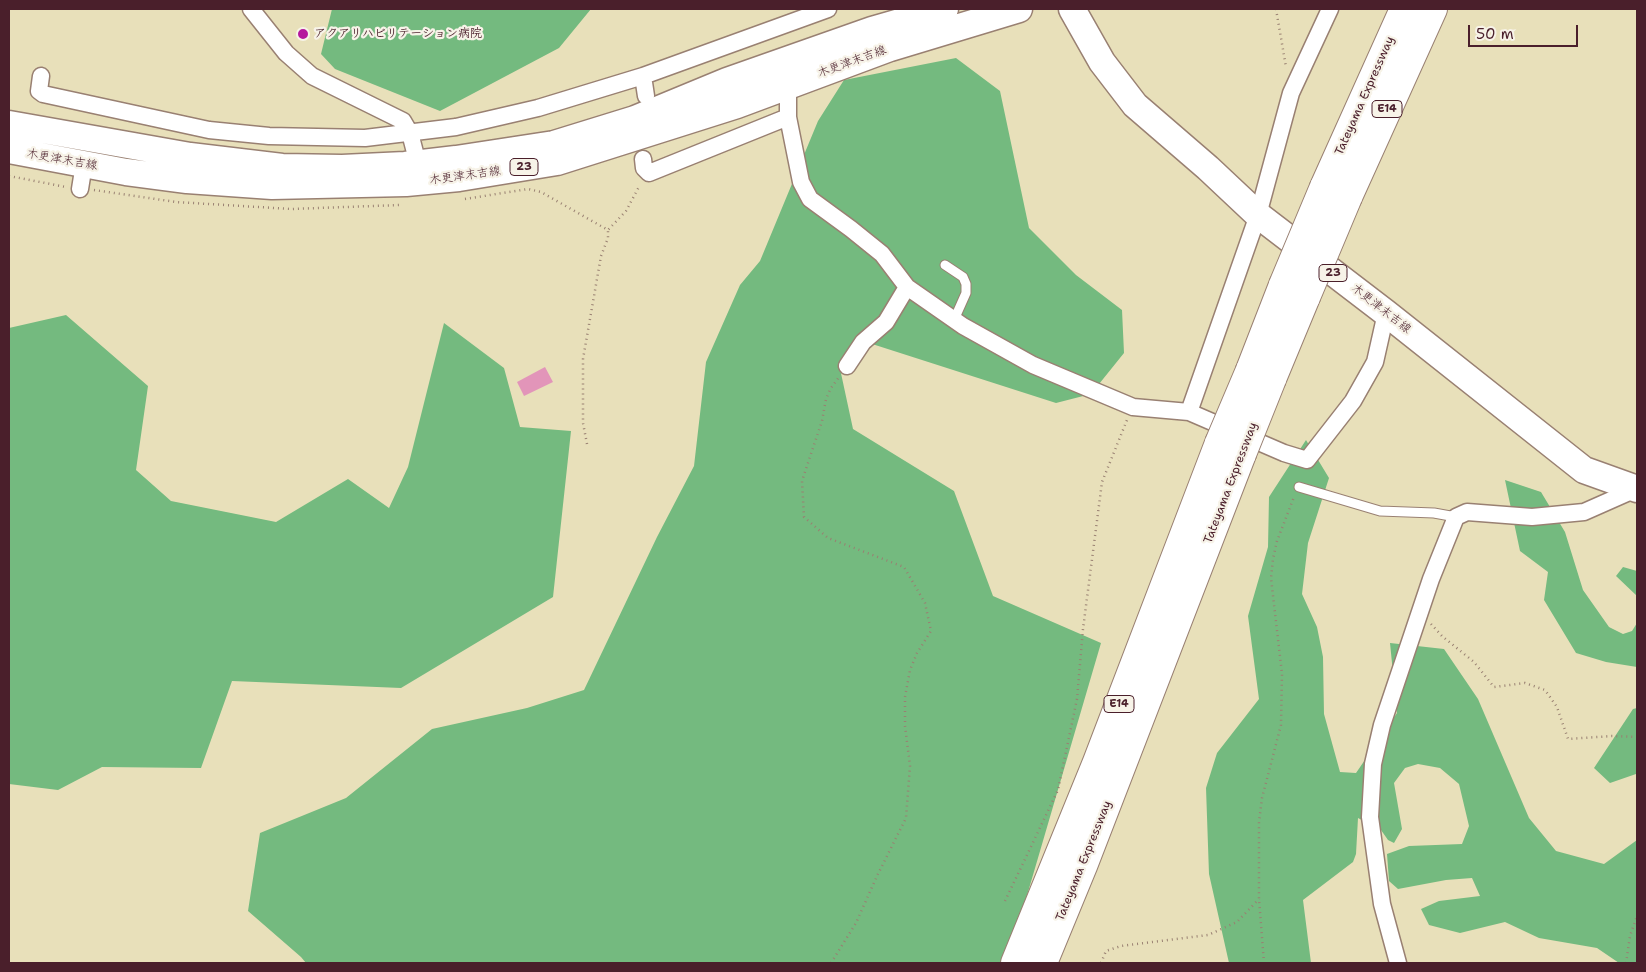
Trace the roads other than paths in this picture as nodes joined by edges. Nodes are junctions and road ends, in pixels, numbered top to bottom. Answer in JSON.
{"nodes":[{"id":1,"x":251,"y":9,"type":"edge"},
{"id":2,"x":828,"y":9,"type":"edge"},
{"id":3,"x":945,"y":9,"type":"edge"},
{"id":4,"x":1018,"y":9,"type":"edge"},
{"id":5,"x":1072,"y":9,"type":"edge"},
{"id":6,"x":1330,"y":9,"type":"edge"},
{"id":7,"x":1416,"y":13,"type":"edge"},
{"id":8,"x":40,"y":76,"type":"dead end"},
{"id":9,"x":643,"y":76,"type":"junction"},
{"id":10,"x":788,"y":86,"type":"junction"},
{"id":11,"x":646,"y":96,"type":"dead end"},
{"id":12,"x":788,"y":118,"type":"junction"},
{"id":13,"x":9,"y":124,"type":"edge"},
{"id":14,"x":410,"y":133,"type":"junction"},
{"id":15,"x":9,"y":150,"type":"edge"},
{"id":16,"x":643,"y":159,"type":"dead end"},
{"id":17,"x":418,"y":164,"type":"junction"},
{"id":18,"x":1258,"y":215,"type":"junction"},
{"id":19,"x":945,"y":265,"type":"dead end"},
{"id":20,"x":907,"y":288,"type":"junction"},
{"id":21,"x":1386,"y":313,"type":"junction"},
{"id":22,"x":954,"y":320,"type":"junction"},
{"id":23,"x":847,"y":366,"type":"road end"},
{"id":24,"x":1189,"y":412,"type":"junction"},
{"id":25,"x":1230,"y":449,"type":"junction"},
{"id":26,"x":1299,"y":487,"type":"road end"},
{"id":27,"x":1637,"y":489,"type":"edge"},
{"id":28,"x":1456,"y":517,"type":"junction"},
{"id":29,"x":1015,"y":963,"type":"edge"},
{"id":30,"x":1043,"y":963,"type":"edge"},
{"id":31,"x":1398,"y":963,"type":"edge"}],
"edges":[{"from":1,"to":14,"type":"street"},
{"from":2,"to":9,"type":"street"},
{"from":3,"to":17,"type":"main road","name":"木更津末吉線","number":"23"},
{"from":4,"to":10,"type":"main road","name":"木更津末吉線","number":"23"},
{"from":5,"to":18,"type":"main road","name":"木更津末吉線","number":"23"},
{"from":6,"to":18,"type":"street"},
{"from":7,"to":25,"type":"highway","name":"Tateyama Expressway","number":"E14","bridge":true},
{"from":8,"to":14,"type":"street"},
{"from":9,"to":11,"type":"street"},
{"from":9,"to":14,"type":"street"},
{"from":10,"to":12,"type":"street"},
{"from":10,"to":15,"type":"main road","name":"木更津末吉線","number":"23"},
{"from":12,"to":16,"type":"street"},
{"from":12,"to":20,"type":"street"},
{"from":13,"to":17,"type":"main road","name":"木更津末吉線","number":"23"},
{"from":14,"to":17,"type":"street"},
{"from":18,"to":21,"type":"main road","name":"木更津末吉線","number":"23"},
{"from":18,"to":24,"type":"street"},
{"from":19,"to":22,"type":"lane"},
{"from":20,"to":22,"type":"street"},
{"from":20,"to":23,"type":"street"},
{"from":21,"to":24,"type":"street"},
{"from":21,"to":27,"type":"main road","name":"木更津末吉線","number":"23"},
{"from":22,"to":24,"type":"street"},
{"from":25,"to":29,"type":"highway","name":"Tateyama Expressway","number":"E14"},
{"from":25,"to":30,"type":"highway","name":"Tateyama Expressway","number":"E14"},
{"from":26,"to":28,"type":"lane"},
{"from":27,"to":28,"type":"street"},
{"from":28,"to":31,"type":"street"}]}
